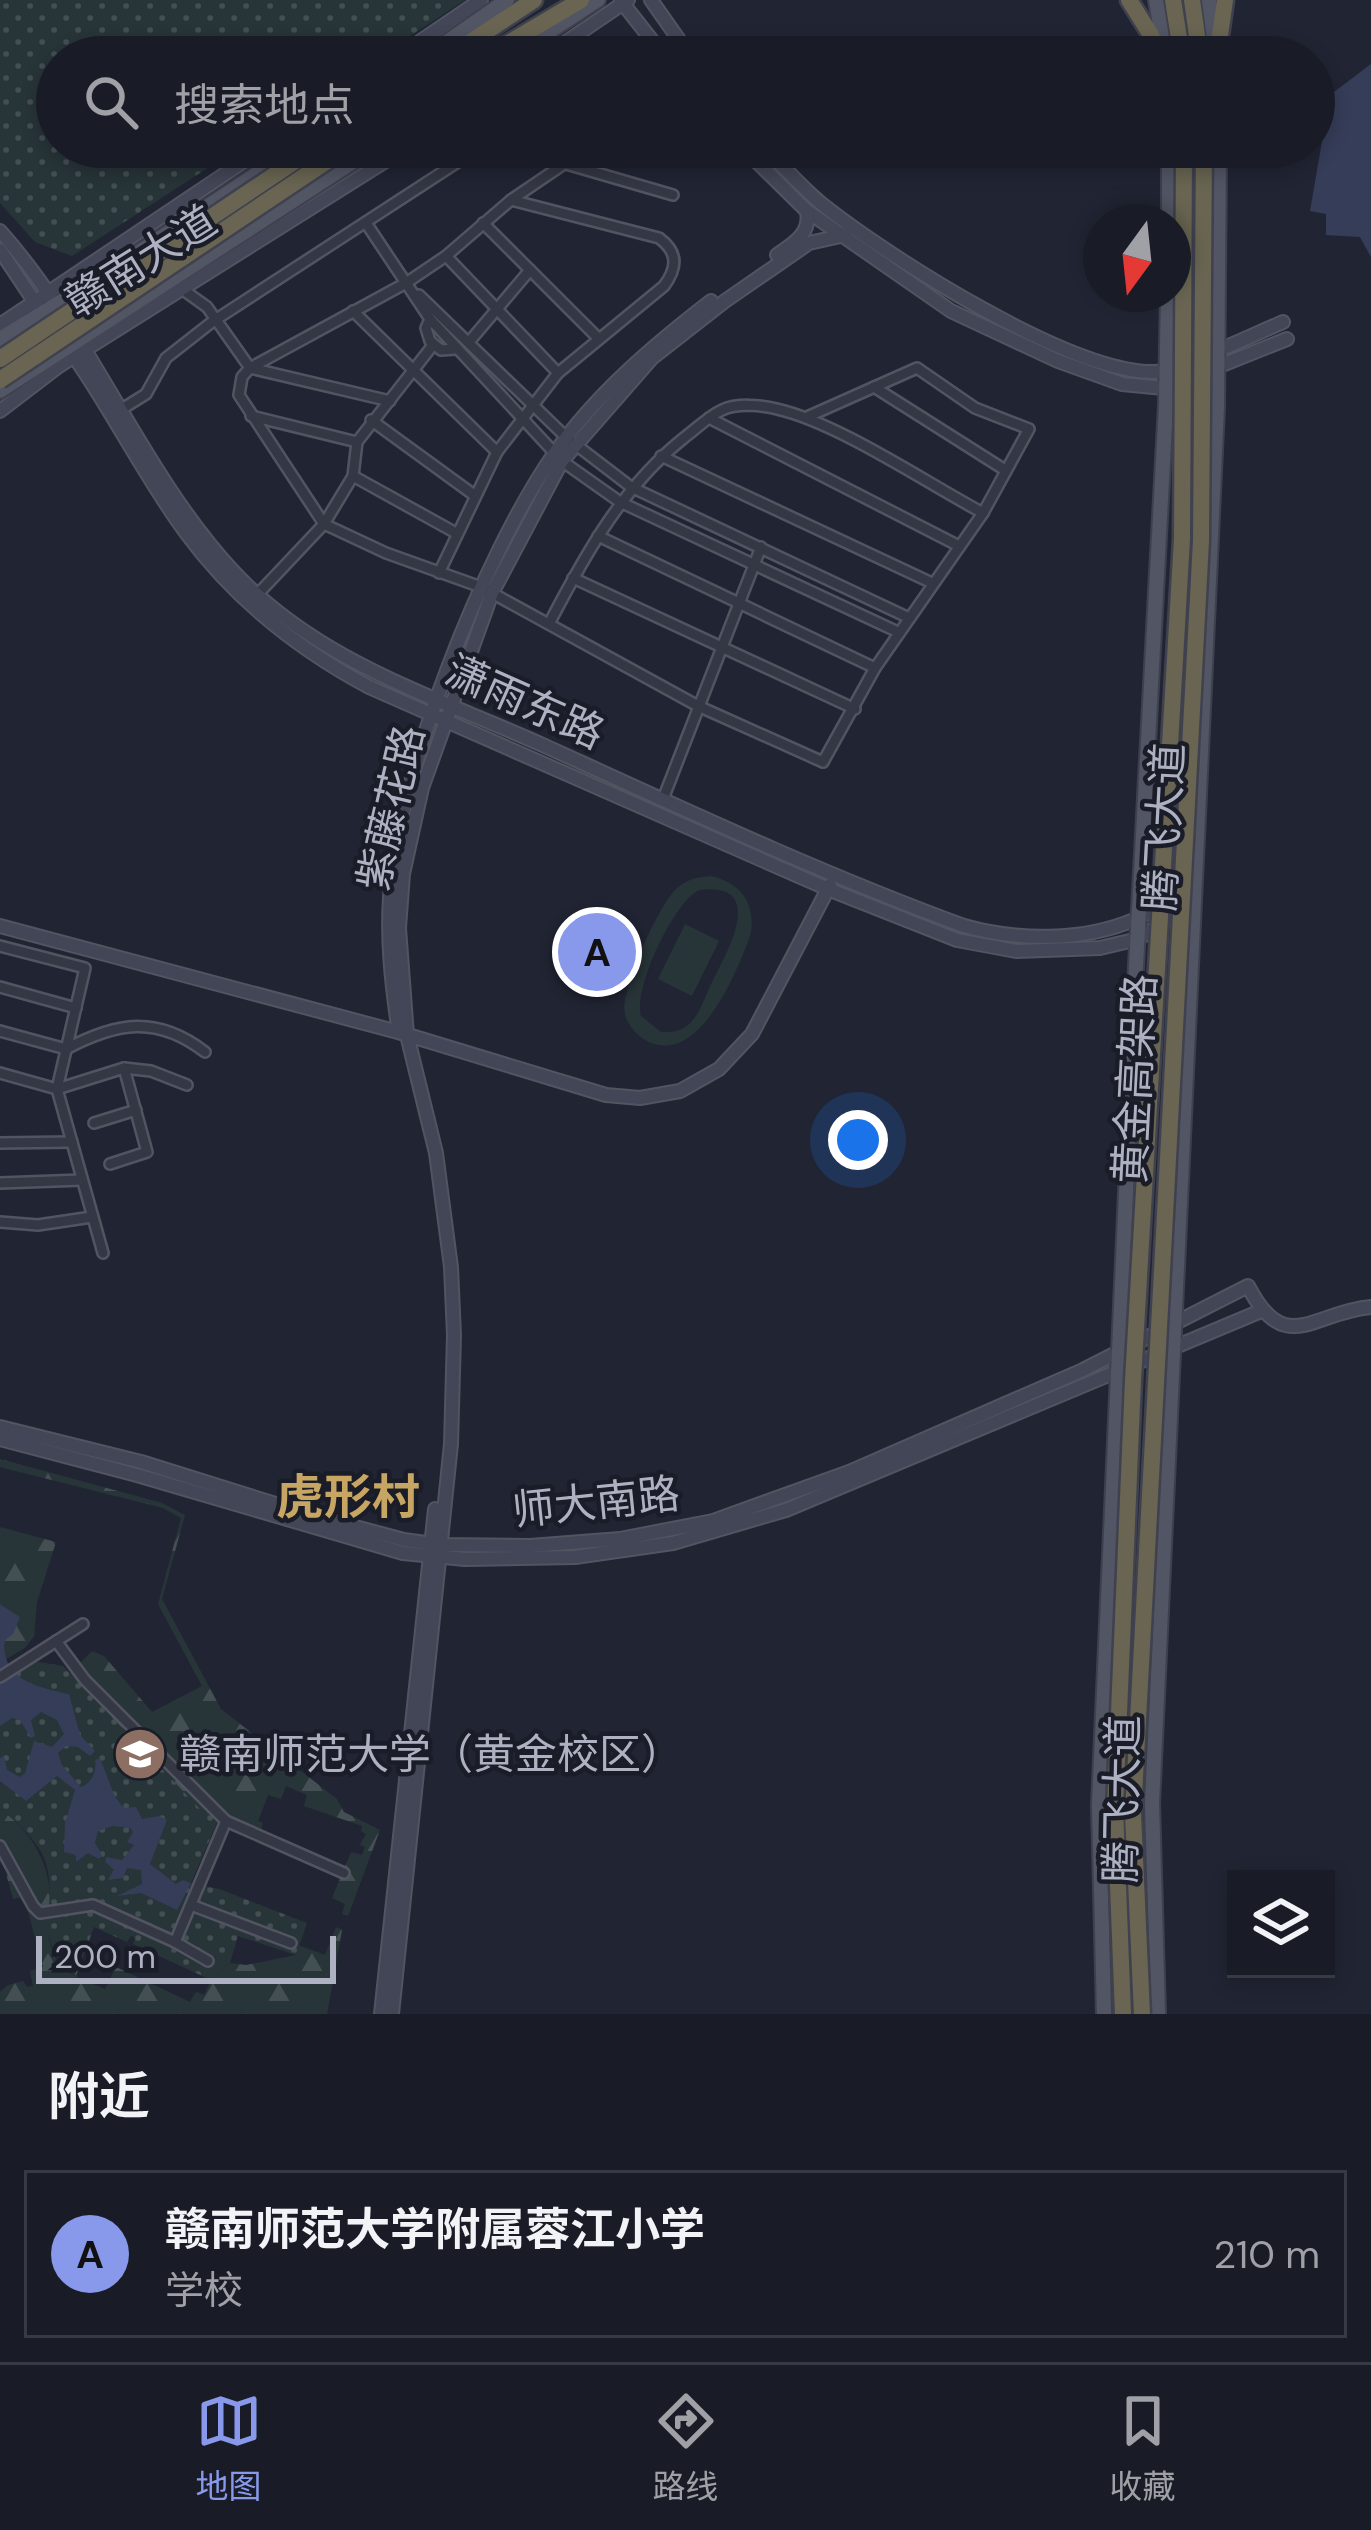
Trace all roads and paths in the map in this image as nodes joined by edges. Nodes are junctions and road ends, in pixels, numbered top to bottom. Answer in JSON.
{"nodes":[{"id":1,"x":481,"y":0,"type":"edge"},
{"id":2,"x":507,"y":0,"type":"edge"},
{"id":3,"x":524,"y":0,"type":"edge"},
{"id":4,"x":534,"y":0,"type":"edge"},
{"id":5,"x":565,"y":0,"type":"edge"},
{"id":6,"x":581,"y":0,"type":"edge"},
{"id":7,"x":598,"y":0,"type":"edge"},
{"id":8,"x":651,"y":0,"type":"edge"},
{"id":9,"x":1156,"y":0,"type":"edge"},
{"id":10,"x":1173,"y":0,"type":"edge"},
{"id":11,"x":1192,"y":0,"type":"edge"},
{"id":12,"x":1209,"y":0,"type":"edge"},
{"id":13,"x":1225,"y":0,"type":"edge"},
{"id":14,"x":623,"y":1,"type":"edge"},
{"id":15,"x":1130,"y":3,"type":"edge"},
{"id":16,"x":428,"y":36,"type":"edge"},
{"id":17,"x":455,"y":36,"type":"edge"},
{"id":18,"x":475,"y":36,"type":"edge"},
{"id":19,"x":479,"y":36,"type":"edge"},
{"id":20,"x":513,"y":36,"type":"edge"},
{"id":21,"x":519,"y":36,"type":"edge"},
{"id":22,"x":543,"y":36,"type":"edge"},
{"id":23,"x":574,"y":36,"type":"edge"},
{"id":24,"x":649,"y":36,"type":"edge"},
{"id":25,"x":676,"y":36,"type":"edge"},
{"id":26,"x":1150,"y":36,"type":"edge"},
{"id":27,"x":1160,"y":36,"type":"edge"},
{"id":28,"x":1179,"y":36,"type":"edge"},
{"id":29,"x":1197,"y":36,"type":"edge"},
{"id":30,"x":1214,"y":36,"type":"edge"},
{"id":31,"x":1220,"y":36,"type":"edge"},
{"id":32,"x":235,"y":168,"type":"edge"},
{"id":33,"x":265,"y":168,"type":"edge"},
{"id":34,"x":285,"y":168,"type":"edge"},
{"id":35,"x":317,"y":168,"type":"edge"},
{"id":36,"x":345,"y":168,"type":"edge"},
{"id":37,"x":375,"y":168,"type":"edge"},
{"id":38,"x":450,"y":168,"type":"edge"},
{"id":39,"x":560,"y":168,"type":"edge"},
{"id":40,"x":580,"y":168,"type":"edge"},
{"id":41,"x":763,"y":168,"type":"edge"},
{"id":42,"x":785,"y":168,"type":"edge"},
{"id":43,"x":1169,"y":168,"type":"edge"},
{"id":44,"x":1183,"y":168,"type":"edge"},
{"id":45,"x":1204,"y":168,"type":"edge"},
{"id":46,"x":1219,"y":168,"type":"edge"},
{"id":47,"x":673,"y":195,"type":"dead end"},
{"id":48,"x":511,"y":200,"type":"junction"},
{"id":49,"x":1169,"y":204,"type":"edge"},
{"id":50,"x":807,"y":211,"type":"junction"},
{"id":51,"x":483,"y":223,"type":"junction"},
{"id":52,"x":366,"y":224,"type":"junction"},
{"id":53,"x":0,"y":231,"type":"edge"},
{"id":54,"x":845,"y":235,"type":"junction"},
{"id":55,"x":0,"y":250,"type":"edge"},
{"id":56,"x":446,"y":256,"type":"junction"},
{"id":57,"x":530,"y":270,"type":"junction"},
{"id":58,"x":406,"y":284,"type":"junction"},
{"id":59,"x":182,"y":290,"type":"junction"},
{"id":60,"x":44,"y":303,"type":"junction"},
{"id":61,"x":497,"y":306,"type":"junction"},
{"id":62,"x":353,"y":311,"type":"junction"},
{"id":63,"x":1168,"y":312,"type":"edge"},
{"id":64,"x":216,"y":319,"type":"junction"},
{"id":65,"x":430,"y":319,"type":"junction"},
{"id":66,"x":1283,"y":322,"type":"dead end"},
{"id":67,"x":0,"y":325,"type":"edge"},
{"id":68,"x":598,"y":338,"type":"junction"},
{"id":69,"x":0,"y":339,"type":"edge"},
{"id":70,"x":1287,"y":339,"type":"dead end"},
{"id":71,"x":469,"y":342,"type":"junction"},
{"id":72,"x":433,"y":345,"type":"junction"},
{"id":73,"x":76,"y":348,"type":"junction"},
{"id":74,"x":1219,"y":348,"type":"junction"},
{"id":75,"x":455,"y":349,"type":"junction"},
{"id":76,"x":0,"y":359,"type":"edge"},
{"id":77,"x":1218,"y":366,"type":"junction"},
{"id":78,"x":250,"y":368,"type":"junction"},
{"id":79,"x":1167,"y":370,"type":"junction"},
{"id":80,"x":412,"y":371,"type":"junction"},
{"id":81,"x":558,"y":373,"type":"junction"},
{"id":82,"x":0,"y":380,"type":"edge"},
{"id":83,"x":874,"y":387,"type":"junction"},
{"id":84,"x":1167,"y":387,"type":"junction"},
{"id":85,"x":0,"y":391,"type":"edge"},
{"id":86,"x":390,"y":401,"type":"junction"},
{"id":87,"x":534,"y":408,"type":"junction"},
{"id":88,"x":122,"y":409,"type":"junction"},
{"id":89,"x":0,"y":411,"type":"edge"},
{"id":90,"x":251,"y":416,"type":"junction"},
{"id":91,"x":807,"y":417,"type":"junction"},
{"id":92,"x":709,"y":418,"type":"junction"},
{"id":93,"x":370,"y":420,"type":"junction"},
{"id":94,"x":521,"y":422,"type":"junction"},
{"id":95,"x":356,"y":442,"type":"junction"},
{"id":96,"x":572,"y":443,"type":"junction"},
{"id":97,"x":497,"y":452,"type":"junction"},
{"id":98,"x":661,"y":456,"type":"junction"},
{"id":99,"x":558,"y":458,"type":"junction"},
{"id":100,"x":1005,"y":470,"type":"junction"},
{"id":101,"x":353,"y":476,"type":"junction"},
{"id":102,"x":631,"y":487,"type":"junction"},
{"id":103,"x":474,"y":495,"type":"junction"},
{"id":104,"x":620,"y":502,"type":"junction"},
{"id":105,"x":983,"y":513,"type":"junction"},
{"id":106,"x":324,"y":524,"type":"junction"},
{"id":107,"x":456,"y":532,"type":"junction"},
{"id":108,"x":598,"y":536,"type":"junction"},
{"id":109,"x":959,"y":546,"type":"junction"},
{"id":110,"x":761,"y":547,"type":"junction"},
{"id":111,"x":755,"y":563,"type":"junction"},
{"id":112,"x":439,"y":573,"type":"junction"},
{"id":113,"x":573,"y":578,"type":"junction"},
{"id":114,"x":932,"y":583,"type":"junction"},
{"id":115,"x":486,"y":590,"type":"junction"},
{"id":116,"x":253,"y":599,"type":"junction"},
{"id":117,"x":738,"y":605,"type":"junction"},
{"id":118,"x":908,"y":617,"type":"junction"},
{"id":119,"x":550,"y":622,"type":"junction"},
{"id":120,"x":898,"y":632,"type":"junction"},
{"id":121,"x":720,"y":649,"type":"junction"},
{"id":122,"x":875,"y":668,"type":"junction"},
{"id":123,"x":698,"y":706,"type":"junction"},
{"id":124,"x":443,"y":708,"type":"junction"},
{"id":125,"x":855,"y":709,"type":"junction"},
{"id":126,"x":663,"y":800,"type":"junction"},
{"id":127,"x":834,"y":873,"type":"junction"},
{"id":128,"x":1195,"y":879,"type":"junction"},
{"id":129,"x":828,"y":889,"type":"junction"},
{"id":130,"x":1193,"y":903,"type":"junction"},
{"id":131,"x":1139,"y":918,"type":"junction"},
{"id":132,"x":0,"y":926,"type":"edge"},
{"id":133,"x":1138,"y":939,"type":"junction"},
{"id":134,"x":0,"y":946,"type":"edge"},
{"id":135,"x":0,"y":988,"type":"edge"},
{"id":136,"x":76,"y":1007,"type":"junction"},
{"id":137,"x":0,"y":1031,"type":"edge"},
{"id":138,"x":403,"y":1034,"type":"junction"},
{"id":139,"x":66,"y":1049,"type":"junction"},
{"id":140,"x":205,"y":1052,"type":"dead end"},
{"id":141,"x":124,"y":1068,"type":"junction"},
{"id":142,"x":0,"y":1073,"type":"edge"},
{"id":143,"x":187,"y":1085,"type":"dead end"},
{"id":144,"x":57,"y":1089,"type":"junction"},
{"id":145,"x":136,"y":1111,"type":"junction"},
{"id":146,"x":94,"y":1123,"type":"dead end"},
{"id":147,"x":72,"y":1142,"type":"junction"},
{"id":148,"x":0,"y":1143,"type":"edge"},
{"id":149,"x":110,"y":1164,"type":"dead end"},
{"id":150,"x":82,"y":1180,"type":"junction"},
{"id":151,"x":0,"y":1183,"type":"edge"},
{"id":152,"x":92,"y":1216,"type":"junction"},
{"id":153,"x":0,"y":1222,"type":"edge"},
{"id":154,"x":103,"y":1253,"type":"dead end"},
{"id":155,"x":1371,"y":1306,"type":"edge"},
{"id":156,"x":1261,"y":1311,"type":"junction"},
{"id":157,"x":1174,"y":1322,"type":"junction"},
{"id":158,"x":1120,"y":1350,"type":"junction"},
{"id":159,"x":1172,"y":1350,"type":"junction"},
{"id":160,"x":1119,"y":1373,"type":"junction"},
{"id":161,"x":0,"y":1427,"type":"edge"},
{"id":162,"x":0,"y":1439,"type":"edge"},
{"id":163,"x":435,"y":1551,"type":"junction"},
{"id":164,"x":83,"y":1624,"type":"dead end"},
{"id":165,"x":56,"y":1641,"type":"junction"},
{"id":166,"x":0,"y":1677,"type":"edge"},
{"id":167,"x":226,"y":1821,"type":"junction"},
{"id":168,"x":0,"y":1846,"type":"edge"},
{"id":169,"x":344,"y":1873,"type":"dead end"},
{"id":170,"x":191,"y":1905,"type":"junction"},
{"id":171,"x":176,"y":1942,"type":"junction"},
{"id":172,"x":291,"y":1943,"type":"dead end"},
{"id":173,"x":208,"y":1961,"type":"dead end"},
{"id":174,"x":381,"y":2014,"type":"edge"},
{"id":175,"x":392,"y":2014,"type":"edge"},
{"id":176,"x":1104,"y":2014,"type":"edge"},
{"id":177,"x":1123,"y":2014,"type":"edge"},
{"id":178,"x":1142,"y":2014,"type":"edge"},
{"id":179,"x":1158,"y":2014,"type":"edge"}],
"edges":[{"from":1,"to":16,"type":"main road"},
{"from":2,"to":17,"type":"main road"},
{"from":3,"to":18,"type":"highway"},
{"from":4,"to":19,"type":"highway"},
{"from":5,"to":20,"type":"highway"},
{"from":6,"to":21,"type":"highway"},
{"from":7,"to":22,"type":"main road"},
{"from":8,"to":25,"type":"main road"},
{"from":9,"to":27,"type":"main road"},
{"from":10,"to":28,"type":"highway"},
{"from":11,"to":29,"type":"highway"},
{"from":12,"to":30,"type":"main road"},
{"from":13,"to":31,"type":"highway"},
{"from":14,"to":23,"type":"main road"},
{"from":14,"to":24,"type":"main road"},
{"from":15,"to":26,"type":"highway"},
{"from":32,"to":60,"type":"main road"},
{"from":33,"to":60,"type":"main road","name":"赣南大道"},
{"from":34,"to":76,"type":"highway","bridge":true},
{"from":35,"to":82,"type":"highway","bridge":true},
{"from":36,"to":73,"type":"main road","name":"赣南大道"},
{"from":37,"to":59,"type":"main road"},
{"from":38,"to":52,"type":"street"},
{"from":39,"to":48,"type":"street"},
{"from":40,"to":47,"type":"street"},
{"from":41,"to":50,"type":"main road"},
{"from":42,"to":79,"type":"main road"},
{"from":43,"to":49,"type":"main road"},
{"from":44,"to":177,"type":"highway","name":"黄金高架路","bridge":true},
{"from":45,"to":178,"type":"highway","name":"黄金高架路","bridge":true},
{"from":46,"to":74,"type":"main road","name":"腾飞大道"},
{"from":48,"to":51,"type":"street"},
{"from":48,"to":68,"type":"street"},
{"from":50,"to":54,"type":"main road"},
{"from":50,"to":96,"type":"main road","name":"紫藤花路"},
{"from":51,"to":56,"type":"street"},
{"from":51,"to":57,"type":"street"},
{"from":52,"to":58,"type":"street"},
{"from":52,"to":64,"type":"street"},
{"from":53,"to":60,"type":"main road","name":"潇雨东路"},
{"from":54,"to":84,"type":"main road"},
{"from":54,"to":96,"type":"main road","name":"紫藤花路"},
{"from":55,"to":60,"type":"main road","name":"潇雨东路"},
{"from":56,"to":58,"type":"street"},
{"from":56,"to":61,"type":"street"},
{"from":57,"to":61,"type":"street"},
{"from":57,"to":68,"type":"street"},
{"from":58,"to":62,"type":"street"},
{"from":58,"to":65,"type":"street"},
{"from":58,"to":71,"type":"street"},
{"from":59,"to":64,"type":"street"},
{"from":59,"to":73,"type":"main road"},
{"from":60,"to":67,"type":"main road"},
{"from":60,"to":69,"type":"main road","name":"赣南大道"},
{"from":60,"to":73,"type":"main road","name":"潇雨东路"},
{"from":61,"to":71,"type":"street"},
{"from":61,"to":81,"type":"street"},
{"from":62,"to":78,"type":"street"},
{"from":62,"to":80,"type":"street"},
{"from":63,"to":79,"type":"main road","name":"腾飞大道"},
{"from":64,"to":78,"type":"street"},
{"from":64,"to":88,"type":"street"},
{"from":65,"to":72,"type":"street"},
{"from":65,"to":75,"type":"street"},
{"from":66,"to":74,"type":"main road"},
{"from":68,"to":81,"type":"street"},
{"from":70,"to":77,"type":"main road"},
{"from":71,"to":87,"type":"street"},
{"from":72,"to":75,"type":"street"},
{"from":72,"to":80,"type":"street"},
{"from":73,"to":85,"type":"main road","name":"赣南大道"},
{"from":73,"to":88,"type":"main road","name":"潇雨东路"},
{"from":73,"to":89,"type":"main road"},
{"from":73,"to":116,"type":"main road","name":"潇雨东路"},
{"from":74,"to":77,"type":"main road","name":"腾飞大道"},
{"from":74,"to":79,"type":"main road"},
{"from":75,"to":94,"type":"street"},
{"from":77,"to":84,"type":"main road"},
{"from":77,"to":128,"type":"main road","name":"腾飞大道"},
{"from":78,"to":86,"type":"street"},
{"from":78,"to":90,"type":"street"},
{"from":79,"to":84,"type":"main road","name":"腾飞大道"},
{"from":80,"to":86,"type":"street"},
{"from":80,"to":97,"type":"street"},
{"from":81,"to":87,"type":"street"},
{"from":83,"to":91,"type":"street"},
{"from":83,"to":100,"type":"street"},
{"from":83,"to":100,"type":"street"},
{"from":84,"to":131,"type":"main road","name":"腾飞大道"},
{"from":86,"to":93,"type":"street"},
{"from":87,"to":94,"type":"street"},
{"from":87,"to":96,"type":"street"},
{"from":88,"to":116,"type":"main road","name":"潇雨东路"},
{"from":90,"to":95,"type":"street"},
{"from":90,"to":106,"type":"street"},
{"from":91,"to":92,"type":"street"},
{"from":91,"to":105,"type":"street"},
{"from":92,"to":98,"type":"street"},
{"from":92,"to":109,"type":"street"},
{"from":93,"to":95,"type":"street"},
{"from":93,"to":103,"type":"street"},
{"from":94,"to":97,"type":"street"},
{"from":94,"to":99,"type":"street"},
{"from":95,"to":101,"type":"street"},
{"from":96,"to":99,"type":"main road","name":"紫藤花路"},
{"from":96,"to":102,"type":"street"},
{"from":97,"to":103,"type":"street"},
{"from":98,"to":102,"type":"street"},
{"from":98,"to":114,"type":"street"},
{"from":99,"to":104,"type":"street"},
{"from":99,"to":115,"type":"main road","name":"紫藤花路"},
{"from":100,"to":105,"type":"street"},
{"from":101,"to":106,"type":"street"},
{"from":101,"to":107,"type":"street"},
{"from":102,"to":104,"type":"street"},
{"from":102,"to":110,"type":"street"},
{"from":103,"to":107,"type":"street"},
{"from":104,"to":108,"type":"street"},
{"from":104,"to":111,"type":"street"},
{"from":105,"to":109,"type":"street"},
{"from":106,"to":112,"type":"street"},
{"from":106,"to":116,"type":"street"},
{"from":107,"to":112,"type":"street"},
{"from":108,"to":113,"type":"street"},
{"from":108,"to":117,"type":"street"},
{"from":109,"to":114,"type":"street"},
{"from":110,"to":111,"type":"street"},
{"from":110,"to":118,"type":"street"},
{"from":111,"to":117,"type":"street"},
{"from":111,"to":120,"type":"street"},
{"from":112,"to":115,"type":"street"},
{"from":113,"to":119,"type":"street"},
{"from":113,"to":121,"type":"street"},
{"from":114,"to":118,"type":"street"},
{"from":115,"to":119,"type":"street"},
{"from":115,"to":124,"type":"main road","name":"紫藤花路"},
{"from":116,"to":124,"type":"main road","name":"潇雨东路"},
{"from":117,"to":121,"type":"street"},
{"from":117,"to":122,"type":"street"},
{"from":118,"to":120,"type":"street"},
{"from":119,"to":123,"type":"street"},
{"from":120,"to":122,"type":"street"},
{"from":121,"to":123,"type":"street"},
{"from":121,"to":125,"type":"street"},
{"from":122,"to":125,"type":"street"},
{"from":123,"to":125,"type":"street"},
{"from":123,"to":126,"type":"street"},
{"from":124,"to":126,"type":"main road","name":"潇雨东路"},
{"from":124,"to":129,"type":"main road","name":"潇雨东路"},
{"from":124,"to":138,"type":"main road","name":"紫藤花路"},
{"from":126,"to":127,"type":"main road","name":"潇雨东路"},
{"from":127,"to":129,"type":"main road"},
{"from":127,"to":131,"type":"main road","name":"潇雨东路"},
{"from":128,"to":130,"type":"main road","name":"腾飞大道"},
{"from":128,"to":131,"type":"main road","name":"潇雨东路"},
{"from":129,"to":133,"type":"main road","name":"潇雨东路"},
{"from":129,"to":138,"type":"main road"},
{"from":130,"to":133,"type":"main road","name":"潇雨东路"},
{"from":130,"to":157,"type":"main road","name":"腾飞大道"},
{"from":131,"to":133,"type":"main road","name":"腾飞大道"},
{"from":132,"to":138,"type":"main road"},
{"from":133,"to":158,"type":"main road","name":"腾飞大道"},
{"from":134,"to":136,"type":"street"},
{"from":135,"to":136,"type":"street"},
{"from":136,"to":139,"type":"street"},
{"from":137,"to":139,"type":"street"},
{"from":138,"to":163,"type":"main road","name":"紫藤花路"},
{"from":139,"to":140,"type":"street"},
{"from":139,"to":144,"type":"street"},
{"from":141,"to":143,"type":"street"},
{"from":141,"to":144,"type":"street"},
{"from":141,"to":145,"type":"street"},
{"from":142,"to":144,"type":"street"},
{"from":144,"to":147,"type":"street"},
{"from":145,"to":146,"type":"street"},
{"from":145,"to":149,"type":"street"},
{"from":147,"to":148,"type":"street"},
{"from":147,"to":150,"type":"street"},
{"from":150,"to":151,"type":"street"},
{"from":150,"to":152,"type":"street"},
{"from":152,"to":153,"type":"street"},
{"from":152,"to":154,"type":"street"},
{"from":155,"to":156,"type":"main road"},
{"from":156,"to":157,"type":"main road","name":"师大南路"},
{"from":156,"to":159,"type":"main road","name":"师大南路"},
{"from":157,"to":158,"type":"main road","name":"师大南路"},
{"from":157,"to":159,"type":"main road","name":"腾飞大道"},
{"from":158,"to":160,"type":"main road","name":"腾飞大道"},
{"from":158,"to":163,"type":"main road","name":"师大南路"},
{"from":159,"to":160,"type":"main road","name":"师大南路"},
{"from":159,"to":179,"type":"main road","name":"腾飞大道"},
{"from":160,"to":163,"type":"main road","name":"师大南路"},
{"from":160,"to":176,"type":"main road","name":"腾飞大道"},
{"from":161,"to":163,"type":"main road","name":"师大南路"},
{"from":162,"to":163,"type":"main road","name":"师大南路"},
{"from":163,"to":174,"type":"main road"},
{"from":163,"to":175,"type":"main road"},
{"from":164,"to":165,"type":"street"},
{"from":165,"to":166,"type":"street"},
{"from":165,"to":167,"type":"street"},
{"from":167,"to":169,"type":"street"},
{"from":167,"to":170,"type":"street"},
{"from":168,"to":171,"type":"street"},
{"from":170,"to":171,"type":"street"},
{"from":170,"to":172,"type":"street"},
{"from":171,"to":173,"type":"street"}]}
